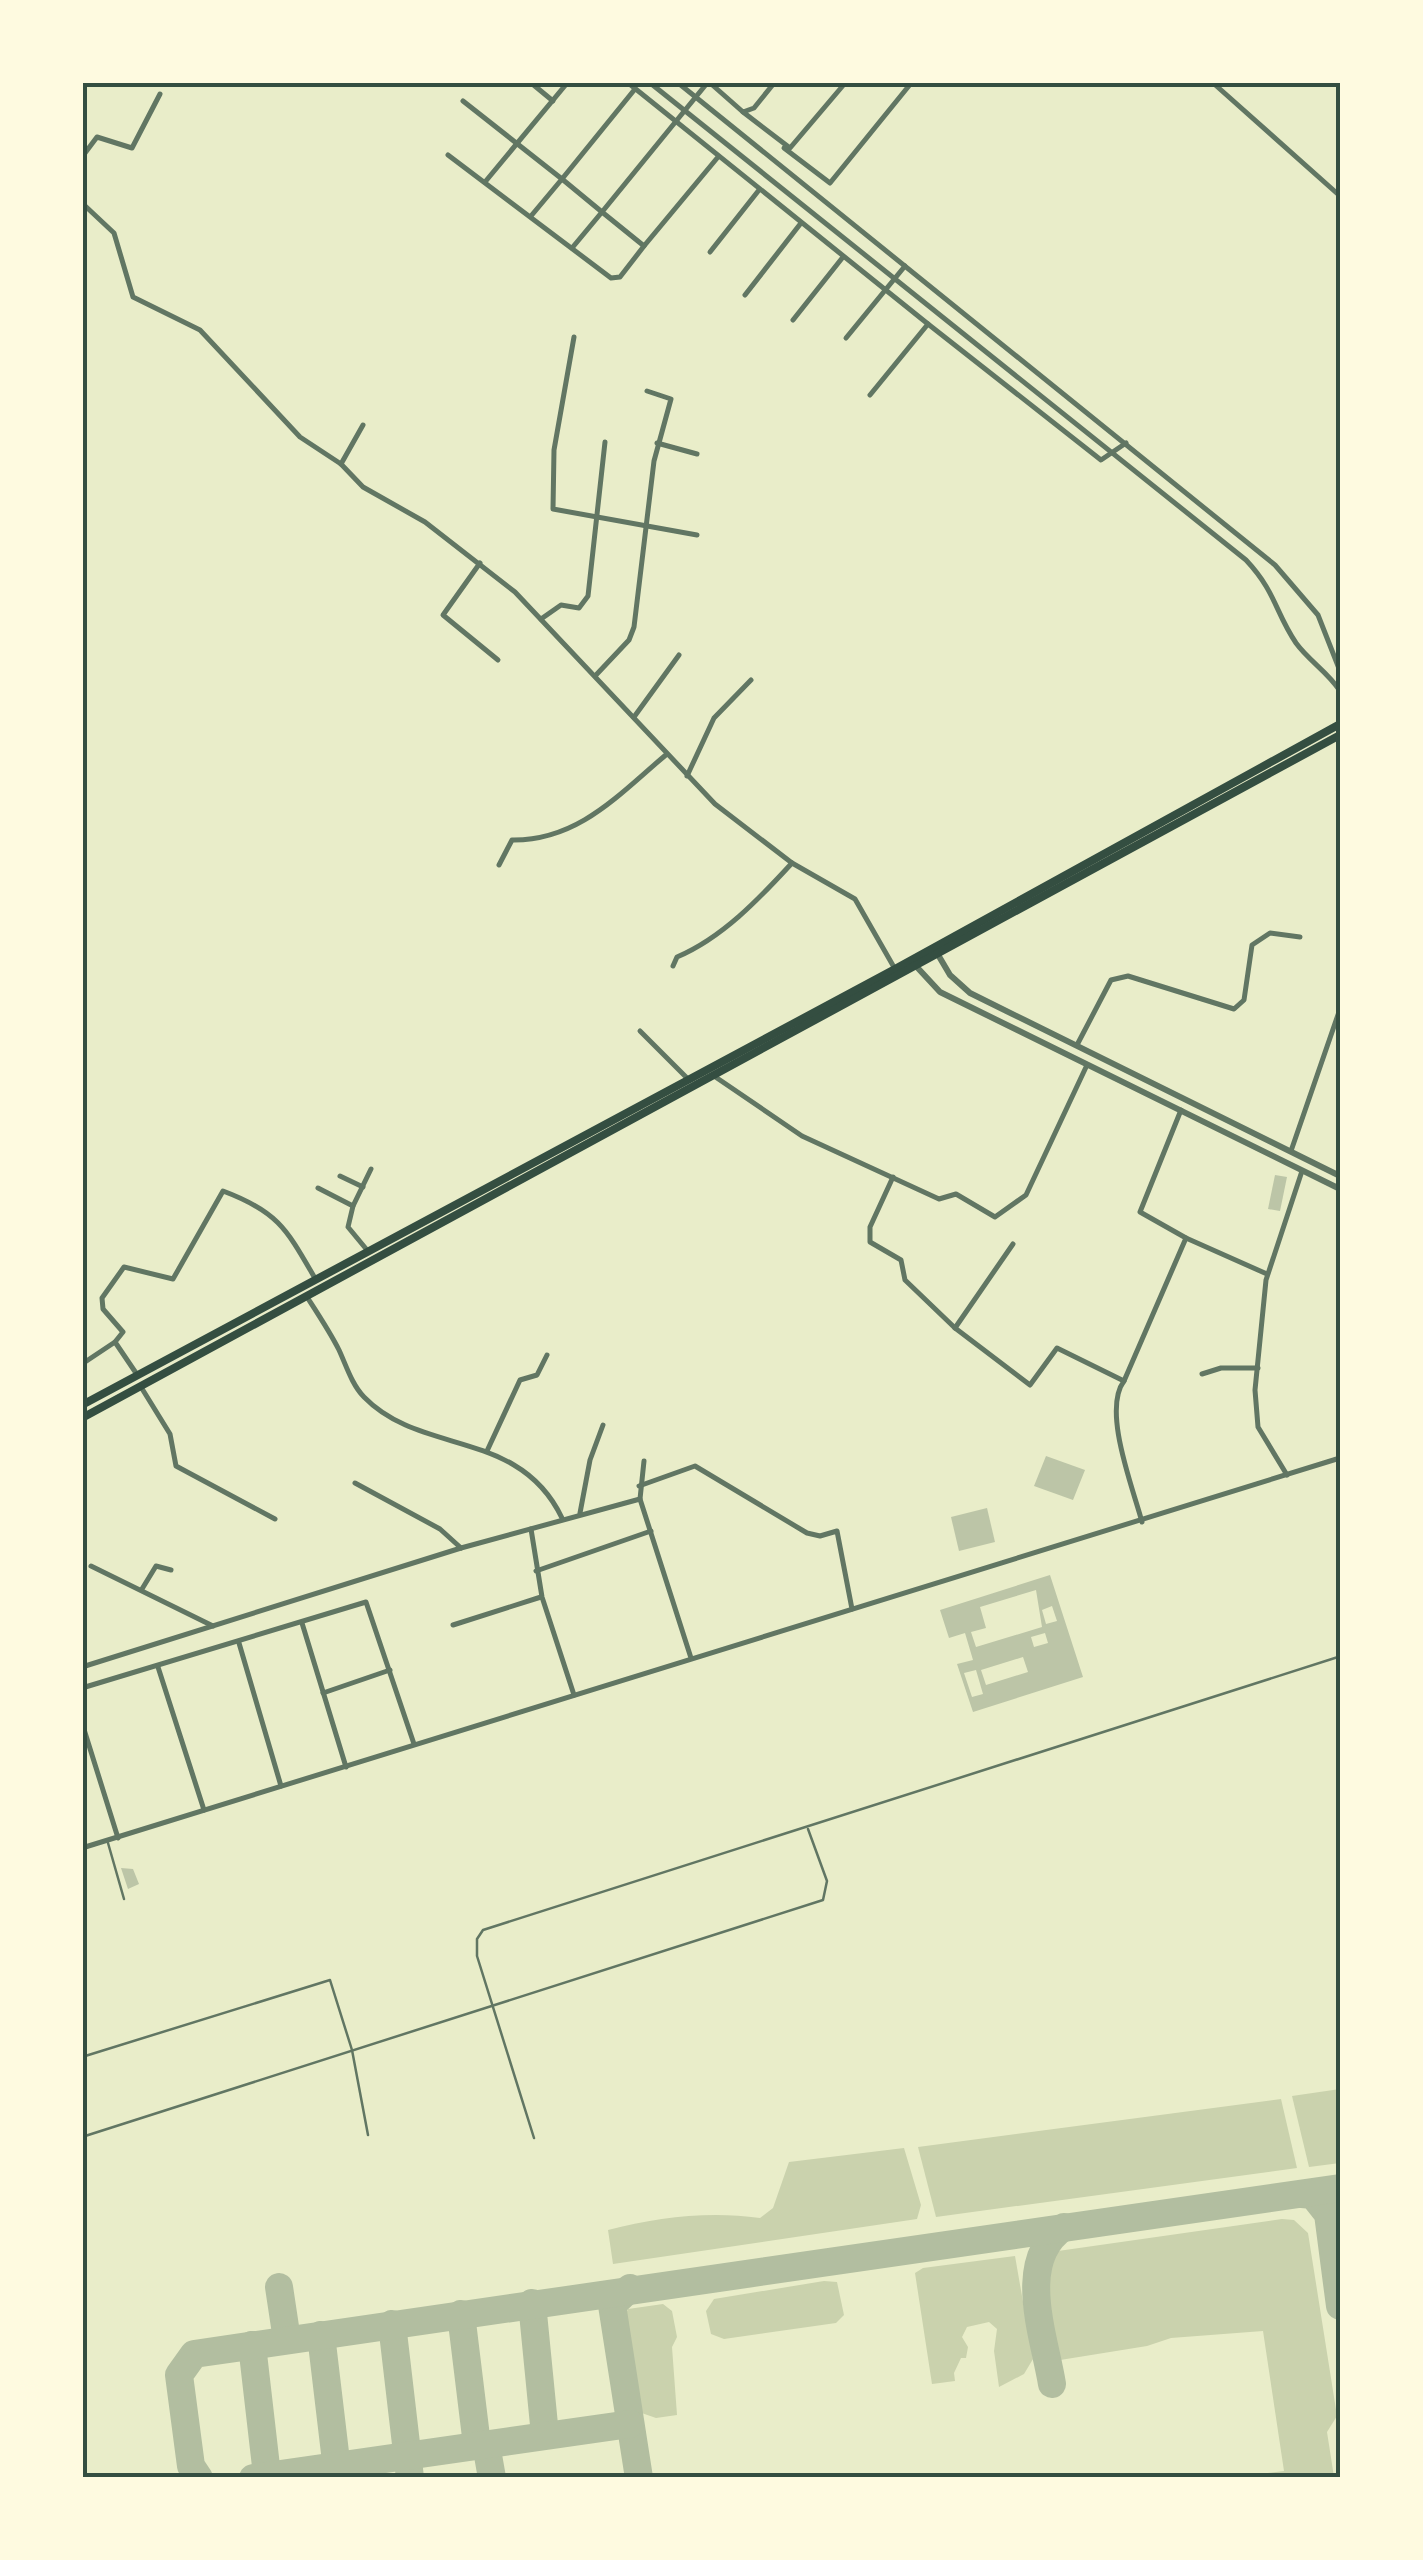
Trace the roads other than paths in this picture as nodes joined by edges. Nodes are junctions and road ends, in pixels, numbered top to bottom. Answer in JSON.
{"nodes":[{"id":1,"x":530,"y":82,"type":"edge"},
{"id":2,"x":568,"y":82,"type":"edge"},
{"id":3,"x":627,"y":82,"type":"edge"},
{"id":4,"x":649,"y":82,"type":"edge"},
{"id":5,"x":677,"y":82,"type":"edge"},
{"id":6,"x":709,"y":82,"type":"edge"},
{"id":7,"x":775,"y":82,"type":"edge"},
{"id":8,"x":846,"y":82,"type":"edge"},
{"id":9,"x":912,"y":82,"type":"edge"},
{"id":10,"x":1212,"y":82,"type":"edge"},
{"id":11,"x":635,"y":88,"type":"junction"},
{"id":12,"x":160,"y":94,"type":"dead end"},
{"id":13,"x":696,"y":99,"type":"junction"},
{"id":14,"x":463,"y":101,"type":"dead end"},
{"id":15,"x":553,"y":101,"type":"junction"},
{"id":16,"x":686,"y":112,"type":"junction"},
{"id":17,"x":743,"y":112,"type":"junction"},
{"id":18,"x":677,"y":123,"type":"junction"},
{"id":19,"x":518,"y":144,"type":"junction"},
{"id":20,"x":784,"y":148,"type":"junction"},
{"id":21,"x":448,"y":155,"type":"dead end"},
{"id":22,"x":82,"y":157,"type":"edge"},
{"id":23,"x":718,"y":157,"type":"junction"},
{"id":24,"x":562,"y":179,"type":"junction"},
{"id":25,"x":486,"y":182,"type":"junction"},
{"id":26,"x":759,"y":190,"type":"junction"},
{"id":27,"x":1340,"y":196,"type":"edge"},
{"id":28,"x":82,"y":203,"type":"edge"},
{"id":29,"x":602,"y":212,"type":"junction"},
{"id":30,"x":531,"y":216,"type":"junction"},
{"id":31,"x":800,"y":223,"type":"junction"},
{"id":32,"x":644,"y":246,"type":"junction"},
{"id":33,"x":572,"y":248,"type":"junction"},
{"id":34,"x":710,"y":252,"type":"dead end"},
{"id":35,"x":843,"y":258,"type":"junction"},
{"id":36,"x":905,"y":266,"type":"junction"},
{"id":37,"x":896,"y":279,"type":"junction"},
{"id":38,"x":886,"y":290,"type":"junction"},
{"id":39,"x":745,"y":295,"type":"dead end"},
{"id":40,"x":793,"y":320,"type":"dead end"},
{"id":41,"x":928,"y":324,"type":"junction"},
{"id":42,"x":574,"y":337,"type":"dead end"},
{"id":43,"x":846,"y":338,"type":"dead end"},
{"id":44,"x":1038,"y":371,"type":"junction"},
{"id":45,"x":1027,"y":383,"type":"junction"},
{"id":46,"x":647,"y":392,"type":"dead end"},
{"id":47,"x":870,"y":395,"type":"dead end"},
{"id":48,"x":363,"y":425,"type":"dead end"},
{"id":49,"x":605,"y":442,"type":"dead end"},
{"id":50,"x":1126,"y":442,"type":"junction"},
{"id":51,"x":657,"y":443,"type":"junction"},
{"id":52,"x":1116,"y":453,"type":"junction"},
{"id":53,"x":697,"y":454,"type":"dead end"},
{"id":54,"x":341,"y":464,"type":"junction"},
{"id":55,"x":598,"y":520,"type":"junction"},
{"id":56,"x":646,"y":525,"type":"junction"},
{"id":57,"x":696,"y":535,"type":"dead end"},
{"id":58,"x":480,"y":563,"type":"junction"},
{"id":59,"x":541,"y":618,"type":"junction"},
{"id":60,"x":678,"y":655,"type":"dead end"},
{"id":61,"x":498,"y":660,"type":"dead end"},
{"id":62,"x":1340,"y":672,"type":"edge"},
{"id":63,"x":596,"y":675,"type":"junction"},
{"id":64,"x":752,"y":680,"type":"dead end"},
{"id":65,"x":1340,"y":691,"type":"edge"},
{"id":66,"x":634,"y":717,"type":"junction"},
{"id":67,"x":1340,"y":724,"type":"edge"},
{"id":68,"x":1340,"y":735,"type":"edge"},
{"id":69,"x":667,"y":754,"type":"junction"},
{"id":70,"x":688,"y":776,"type":"junction"},
{"id":71,"x":792,"y":863,"type":"junction"},
{"id":72,"x":499,"y":865,"type":"dead end"},
{"id":73,"x":1300,"y":937,"type":"dead end"},
{"id":74,"x":937,"y":952,"type":"junction"},
{"id":75,"x":915,"y":964,"type":"junction"},
{"id":76,"x":673,"y":966,"type":"dead end"},
{"id":77,"x":895,"y":969,"type":"junction"},
{"id":78,"x":1340,"y":1009,"type":"edge"},
{"id":79,"x":1006,"y":1010,"type":"junction"},
{"id":80,"x":1000,"y":1020,"type":"junction"},
{"id":81,"x":640,"y":1030,"type":"dead end"},
{"id":82,"x":1331,"y":1036,"type":"junction"},
{"id":83,"x":1340,"y":1040,"type":"edge"},
{"id":84,"x":1078,"y":1045,"type":"junction"},
{"id":85,"x":1087,"y":1065,"type":"junction"},
{"id":86,"x":714,"y":1076,"type":"junction"},
{"id":87,"x":688,"y":1079,"type":"junction"},
{"id":88,"x":1181,"y":1110,"type":"junction"},
{"id":89,"x":1270,"y":1142,"type":"junction"},
{"id":90,"x":1265,"y":1152,"type":"junction"},
{"id":91,"x":1291,"y":1152,"type":"junction"},
{"id":92,"x":371,"y":1169,"type":"dead end"},
{"id":93,"x":1302,"y":1171,"type":"junction"},
{"id":94,"x":340,"y":1176,"type":"dead end"},
{"id":95,"x":893,"y":1176,"type":"junction"},
{"id":96,"x":1340,"y":1176,"type":"edge"},
{"id":97,"x":362,"y":1187,"type":"junction"},
{"id":98,"x":318,"y":1188,"type":"dead end"},
{"id":99,"x":1340,"y":1188,"type":"edge"},
{"id":100,"x":353,"y":1206,"type":"junction"},
{"id":101,"x":1186,"y":1238,"type":"junction"},
{"id":102,"x":1013,"y":1244,"type":"dead end"},
{"id":103,"x":368,"y":1252,"type":"junction"},
{"id":104,"x":340,"y":1267,"type":"junction"},
{"id":105,"x":1268,"y":1274,"type":"junction"},
{"id":106,"x":345,"y":1276,"type":"junction"},
{"id":107,"x":316,"y":1280,"type":"junction"},
{"id":108,"x":308,"y":1297,"type":"junction"},
{"id":109,"x":956,"y":1328,"type":"junction"},
{"id":110,"x":115,"y":1342,"type":"junction"},
{"id":111,"x":546,"y":1356,"type":"dead end"},
{"id":112,"x":82,"y":1364,"type":"edge"},
{"id":113,"x":1258,"y":1368,"type":"junction"},
{"id":114,"x":1202,"y":1374,"type":"dead end"},
{"id":115,"x":138,"y":1376,"type":"junction"},
{"id":116,"x":1124,"y":1381,"type":"junction"},
{"id":117,"x":140,"y":1387,"type":"junction"},
{"id":118,"x":82,"y":1406,"type":"edge"},
{"id":119,"x":82,"y":1418,"type":"edge"},
{"id":120,"x":603,"y":1425,"type":"dead end"},
{"id":121,"x":487,"y":1451,"type":"junction"},
{"id":122,"x":1340,"y":1458,"type":"edge"},
{"id":123,"x":644,"y":1461,"type":"dead end"},
{"id":124,"x":1287,"y":1475,"type":"junction"},
{"id":125,"x":355,"y":1483,"type":"dead end"},
{"id":126,"x":639,"y":1486,"type":"junction"},
{"id":127,"x":640,"y":1499,"type":"junction"},
{"id":128,"x":580,"y":1513,"type":"junction"},
{"id":129,"x":562,"y":1518,"type":"junction"},
{"id":130,"x":275,"y":1519,"type":"dead end"},
{"id":131,"x":1142,"y":1522,"type":"junction"},
{"id":132,"x":531,"y":1529,"type":"junction"},
{"id":133,"x":652,"y":1530,"type":"junction"},
{"id":134,"x":461,"y":1548,"type":"junction"},
{"id":135,"x":91,"y":1566,"type":"dead end"},
{"id":136,"x":171,"y":1570,"type":"dead end"},
{"id":137,"x":536,"y":1571,"type":"junction"},
{"id":138,"x":142,"y":1589,"type":"junction"},
{"id":139,"x":542,"y":1597,"type":"junction"},
{"id":140,"x":852,"y":1609,"type":"junction"},
{"id":141,"x":302,"y":1623,"type":"junction"},
{"id":142,"x":453,"y":1625,"type":"dead end"},
{"id":143,"x":214,"y":1626,"type":"junction"},
{"id":144,"x":238,"y":1643,"type":"junction"},
{"id":145,"x":1338,"y":1657,"type":"edge"},
{"id":146,"x":691,"y":1658,"type":"junction"},
{"id":147,"x":82,"y":1666,"type":"edge"},
{"id":148,"x":158,"y":1667,"type":"junction"},
{"id":149,"x":390,"y":1670,"type":"junction"},
{"id":150,"x":82,"y":1688,"type":"edge"},
{"id":151,"x":323,"y":1692,"type":"junction"},
{"id":152,"x":574,"y":1696,"type":"junction"},
{"id":153,"x":82,"y":1723,"type":"edge"},
{"id":154,"x":414,"y":1746,"type":"junction"},
{"id":155,"x":346,"y":1767,"type":"junction"},
{"id":156,"x":281,"y":1786,"type":"junction"},
{"id":157,"x":204,"y":1810,"type":"junction"},
{"id":158,"x":808,"y":1830,"type":"junction"},
{"id":159,"x":118,"y":1838,"type":"junction"},
{"id":160,"x":107,"y":1840,"type":"junction"},
{"id":161,"x":82,"y":1848,"type":"edge"},
{"id":162,"x":124,"y":1899,"type":"dead end"},
{"id":163,"x":494,"y":2007,"type":"junction"},
{"id":164,"x":352,"y":2050,"type":"junction"},
{"id":165,"x":82,"y":2057,"type":"edge"},
{"id":166,"x":368,"y":2134,"type":"dead end"},
{"id":167,"x":82,"y":2136,"type":"edge"},
{"id":168,"x":534,"y":2138,"type":"dead end"}],
"edges":[{"from":1,"to":15,"type":"street"},
{"from":2,"to":15,"type":"street"},
{"from":3,"to":11,"type":"street"},
{"from":4,"to":16,"type":"street"},
{"from":5,"to":13,"type":"street"},
{"from":6,"to":13,"type":"street"},
{"from":6,"to":17,"type":"street"},
{"from":7,"to":17,"type":"street"},
{"from":8,"to":20,"type":"street"},
{"from":9,"to":20,"type":"street"},
{"from":10,"to":27,"type":"street"},
{"from":11,"to":18,"type":"street"},
{"from":11,"to":24,"type":"street"},
{"from":12,"to":22,"type":"street"},
{"from":13,"to":16,"type":"street"},
{"from":13,"to":36,"type":"street"},
{"from":14,"to":19,"type":"street"},
{"from":15,"to":19,"type":"street"},
{"from":16,"to":18,"type":"street"},
{"from":16,"to":37,"type":"street"},
{"from":17,"to":20,"type":"street"},
{"from":18,"to":23,"type":"street"},
{"from":18,"to":29,"type":"street"},
{"from":19,"to":24,"type":"street"},
{"from":19,"to":25,"type":"street"},
{"from":21,"to":25,"type":"street"},
{"from":23,"to":26,"type":"street"},
{"from":23,"to":32,"type":"street"},
{"from":24,"to":29,"type":"street"},
{"from":24,"to":30,"type":"street"},
{"from":25,"to":30,"type":"street"},
{"from":26,"to":31,"type":"street"},
{"from":26,"to":34,"type":"street"},
{"from":28,"to":54,"type":"street"},
{"from":29,"to":32,"type":"street"},
{"from":29,"to":33,"type":"street"},
{"from":30,"to":33,"type":"street"},
{"from":31,"to":35,"type":"street"},
{"from":31,"to":39,"type":"street"},
{"from":32,"to":33,"type":"street"},
{"from":35,"to":38,"type":"street"},
{"from":35,"to":40,"type":"street"},
{"from":36,"to":37,"type":"street"},
{"from":36,"to":44,"type":"street"},
{"from":37,"to":38,"type":"street"},
{"from":37,"to":45,"type":"street"},
{"from":38,"to":41,"type":"street"},
{"from":38,"to":43,"type":"street"},
{"from":41,"to":47,"type":"street"},
{"from":41,"to":52,"type":"street"},
{"from":42,"to":55,"type":"street"},
{"from":44,"to":45,"type":"street"},
{"from":44,"to":50,"type":"street"},
{"from":45,"to":52,"type":"street"},
{"from":46,"to":51,"type":"street"},
{"from":48,"to":54,"type":"street"},
{"from":49,"to":55,"type":"street"},
{"from":50,"to":52,"type":"street"},
{"from":50,"to":62,"type":"street"},
{"from":51,"to":53,"type":"street"},
{"from":51,"to":56,"type":"street"},
{"from":52,"to":65,"type":"street"},
{"from":54,"to":58,"type":"street"},
{"from":55,"to":56,"type":"street"},
{"from":55,"to":59,"type":"street"},
{"from":56,"to":57,"type":"street"},
{"from":56,"to":63,"type":"street"},
{"from":58,"to":59,"type":"street"},
{"from":58,"to":61,"type":"street"},
{"from":59,"to":63,"type":"street"},
{"from":60,"to":66,"type":"street"},
{"from":63,"to":66,"type":"street"},
{"from":64,"to":70,"type":"street"},
{"from":66,"to":69,"type":"street"},
{"from":67,"to":74,"type":"highway"},
{"from":68,"to":74,"type":"highway"},
{"from":69,"to":70,"type":"street"},
{"from":69,"to":72,"type":"street"},
{"from":70,"to":71,"type":"street"},
{"from":71,"to":76,"type":"street"},
{"from":71,"to":77,"type":"street"},
{"from":73,"to":84,"type":"street"},
{"from":74,"to":75,"type":"highway"},
{"from":74,"to":79,"type":"street"},
{"from":75,"to":77,"type":"highway"},
{"from":75,"to":80,"type":"street"},
{"from":75,"to":86,"type":"highway"},
{"from":77,"to":87,"type":"highway"},
{"from":78,"to":82,"type":"street"},
{"from":79,"to":80,"type":"street"},
{"from":79,"to":84,"type":"street"},
{"from":80,"to":85,"type":"street"},
{"from":81,"to":87,"type":"street"},
{"from":82,"to":83,"type":"street"},
{"from":82,"to":91,"type":"street"},
{"from":84,"to":89,"type":"street"},
{"from":85,"to":88,"type":"street"},
{"from":85,"to":95,"type":"street"},
{"from":86,"to":95,"type":"street"},
{"from":86,"to":106,"type":"highway"},
{"from":87,"to":103,"type":"highway"},
{"from":88,"to":90,"type":"street"},
{"from":88,"to":101,"type":"street"},
{"from":89,"to":90,"type":"street"},
{"from":89,"to":91,"type":"street"},
{"from":90,"to":93,"type":"street"},
{"from":91,"to":96,"type":"street"},
{"from":92,"to":97,"type":"street"},
{"from":93,"to":99,"type":"street"},
{"from":93,"to":105,"type":"street"},
{"from":94,"to":97,"type":"street"},
{"from":95,"to":109,"type":"street"},
{"from":97,"to":100,"type":"street"},
{"from":98,"to":100,"type":"street"},
{"from":100,"to":103,"type":"street"},
{"from":101,"to":105,"type":"street"},
{"from":101,"to":116,"type":"street"},
{"from":102,"to":109,"type":"street"},
{"from":103,"to":104,"type":"highway"},
{"from":104,"to":106,"type":"highway"},
{"from":104,"to":107,"type":"highway"},
{"from":105,"to":113,"type":"street"},
{"from":106,"to":108,"type":"highway"},
{"from":107,"to":110,"type":"street"},
{"from":107,"to":115,"type":"highway"},
{"from":108,"to":117,"type":"highway"},
{"from":108,"to":121,"type":"street"},
{"from":109,"to":116,"type":"street"},
{"from":110,"to":112,"type":"street"},
{"from":110,"to":115,"type":"street"},
{"from":111,"to":121,"type":"street"},
{"from":113,"to":114,"type":"street"},
{"from":113,"to":124,"type":"street"},
{"from":115,"to":118,"type":"highway"},
{"from":116,"to":131,"type":"street"},
{"from":117,"to":119,"type":"highway"},
{"from":117,"to":130,"type":"street"},
{"from":120,"to":128,"type":"street"},
{"from":121,"to":129,"type":"street"},
{"from":122,"to":124,"type":"street"},
{"from":123,"to":126,"type":"street"},
{"from":124,"to":131,"type":"street"},
{"from":125,"to":134,"type":"street"},
{"from":126,"to":127,"type":"street"},
{"from":126,"to":140,"type":"street"},
{"from":127,"to":128,"type":"street"},
{"from":127,"to":133,"type":"street"},
{"from":128,"to":129,"type":"street"},
{"from":129,"to":132,"type":"street"},
{"from":131,"to":140,"type":"street"},
{"from":132,"to":134,"type":"street"},
{"from":132,"to":137,"type":"street"},
{"from":133,"to":137,"type":"street"},
{"from":133,"to":146,"type":"street"},
{"from":134,"to":143,"type":"street"},
{"from":135,"to":138,"type":"street"},
{"from":136,"to":138,"type":"street"},
{"from":137,"to":139,"type":"street"},
{"from":138,"to":143,"type":"street"},
{"from":139,"to":142,"type":"street"},
{"from":139,"to":152,"type":"street"},
{"from":140,"to":146,"type":"street"},
{"from":141,"to":144,"type":"street"},
{"from":141,"to":149,"type":"street"},
{"from":141,"to":151,"type":"street"},
{"from":143,"to":147,"type":"street"},
{"from":144,"to":148,"type":"street"},
{"from":144,"to":156,"type":"street"},
{"from":145,"to":158,"type":"lane"},
{"from":146,"to":152,"type":"street"},
{"from":148,"to":150,"type":"street"},
{"from":148,"to":157,"type":"street"},
{"from":149,"to":151,"type":"street"},
{"from":149,"to":154,"type":"street"},
{"from":151,"to":155,"type":"street"},
{"from":152,"to":154,"type":"street"},
{"from":153,"to":159,"type":"street"},
{"from":154,"to":155,"type":"street"},
{"from":155,"to":156,"type":"street"},
{"from":156,"to":157,"type":"street"},
{"from":157,"to":159,"type":"street"},
{"from":158,"to":163,"type":"lane"},
{"from":158,"to":163,"type":"lane"},
{"from":159,"to":160,"type":"street"},
{"from":160,"to":161,"type":"street"},
{"from":160,"to":162,"type":"lane"},
{"from":163,"to":164,"type":"lane"},
{"from":163,"to":168,"type":"lane"},
{"from":164,"to":165,"type":"lane"},
{"from":164,"to":166,"type":"lane"},
{"from":164,"to":167,"type":"lane"}]}
